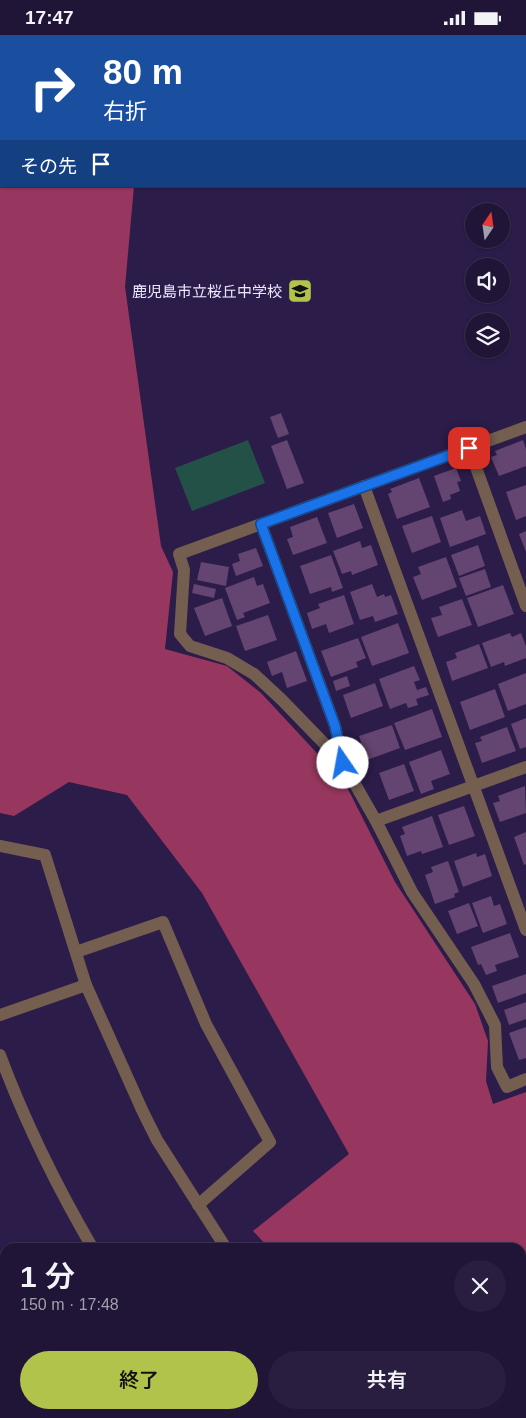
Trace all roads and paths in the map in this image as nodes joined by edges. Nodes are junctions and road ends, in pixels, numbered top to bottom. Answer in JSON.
{"nodes":[{"id":1,"x":526,"y":427,"type":"edge"},
{"id":2,"x":469,"y":448,"type":"junction"},
{"id":3,"x":364,"y":486,"type":"junction"},
{"id":4,"x":261,"y":524,"type":"junction"},
{"id":5,"x":526,"y":606,"type":"edge"},
{"id":6,"x":343,"y":763,"type":"junction"},
{"id":7,"x":526,"y":767,"type":"edge"},
{"id":8,"x":474,"y":786,"type":"junction"},
{"id":9,"x":376,"y":821,"type":"junction"},
{"id":10,"x":0,"y":846,"type":"edge"},
{"id":11,"x":526,"y":930,"type":"edge"},
{"id":12,"x":76,"y":952,"type":"junction"},
{"id":13,"x":86,"y":985,"type":"junction"},
{"id":14,"x":0,"y":1015,"type":"edge"},
{"id":15,"x":0,"y":1055,"type":"edge"},
{"id":16,"x":526,"y":1079,"type":"edge"},
{"id":17,"x":198,"y":1205,"type":"junction"},
{"id":18,"x":90,"y":1243,"type":"edge"},
{"id":19,"x":223,"y":1243,"type":"edge"}],
"edges":[{"from":1,"to":2,"type":"street"},
{"from":2,"to":3,"type":"street"},
{"from":2,"to":5,"type":"street"},
{"from":3,"to":4,"type":"street"},
{"from":3,"to":8,"type":"street"},
{"from":4,"to":6,"type":"street"},
{"from":4,"to":6,"type":"street"},
{"from":6,"to":9,"type":"street"},
{"from":7,"to":8,"type":"street"},
{"from":8,"to":9,"type":"street"},
{"from":8,"to":11,"type":"street"},
{"from":9,"to":16,"type":"street"},
{"from":10,"to":12,"type":"street"},
{"from":12,"to":13,"type":"street"},
{"from":12,"to":17,"type":"street"},
{"from":13,"to":14,"type":"street"},
{"from":13,"to":17,"type":"street"},
{"from":15,"to":18,"type":"street"},
{"from":17,"to":19,"type":"street"}]}
